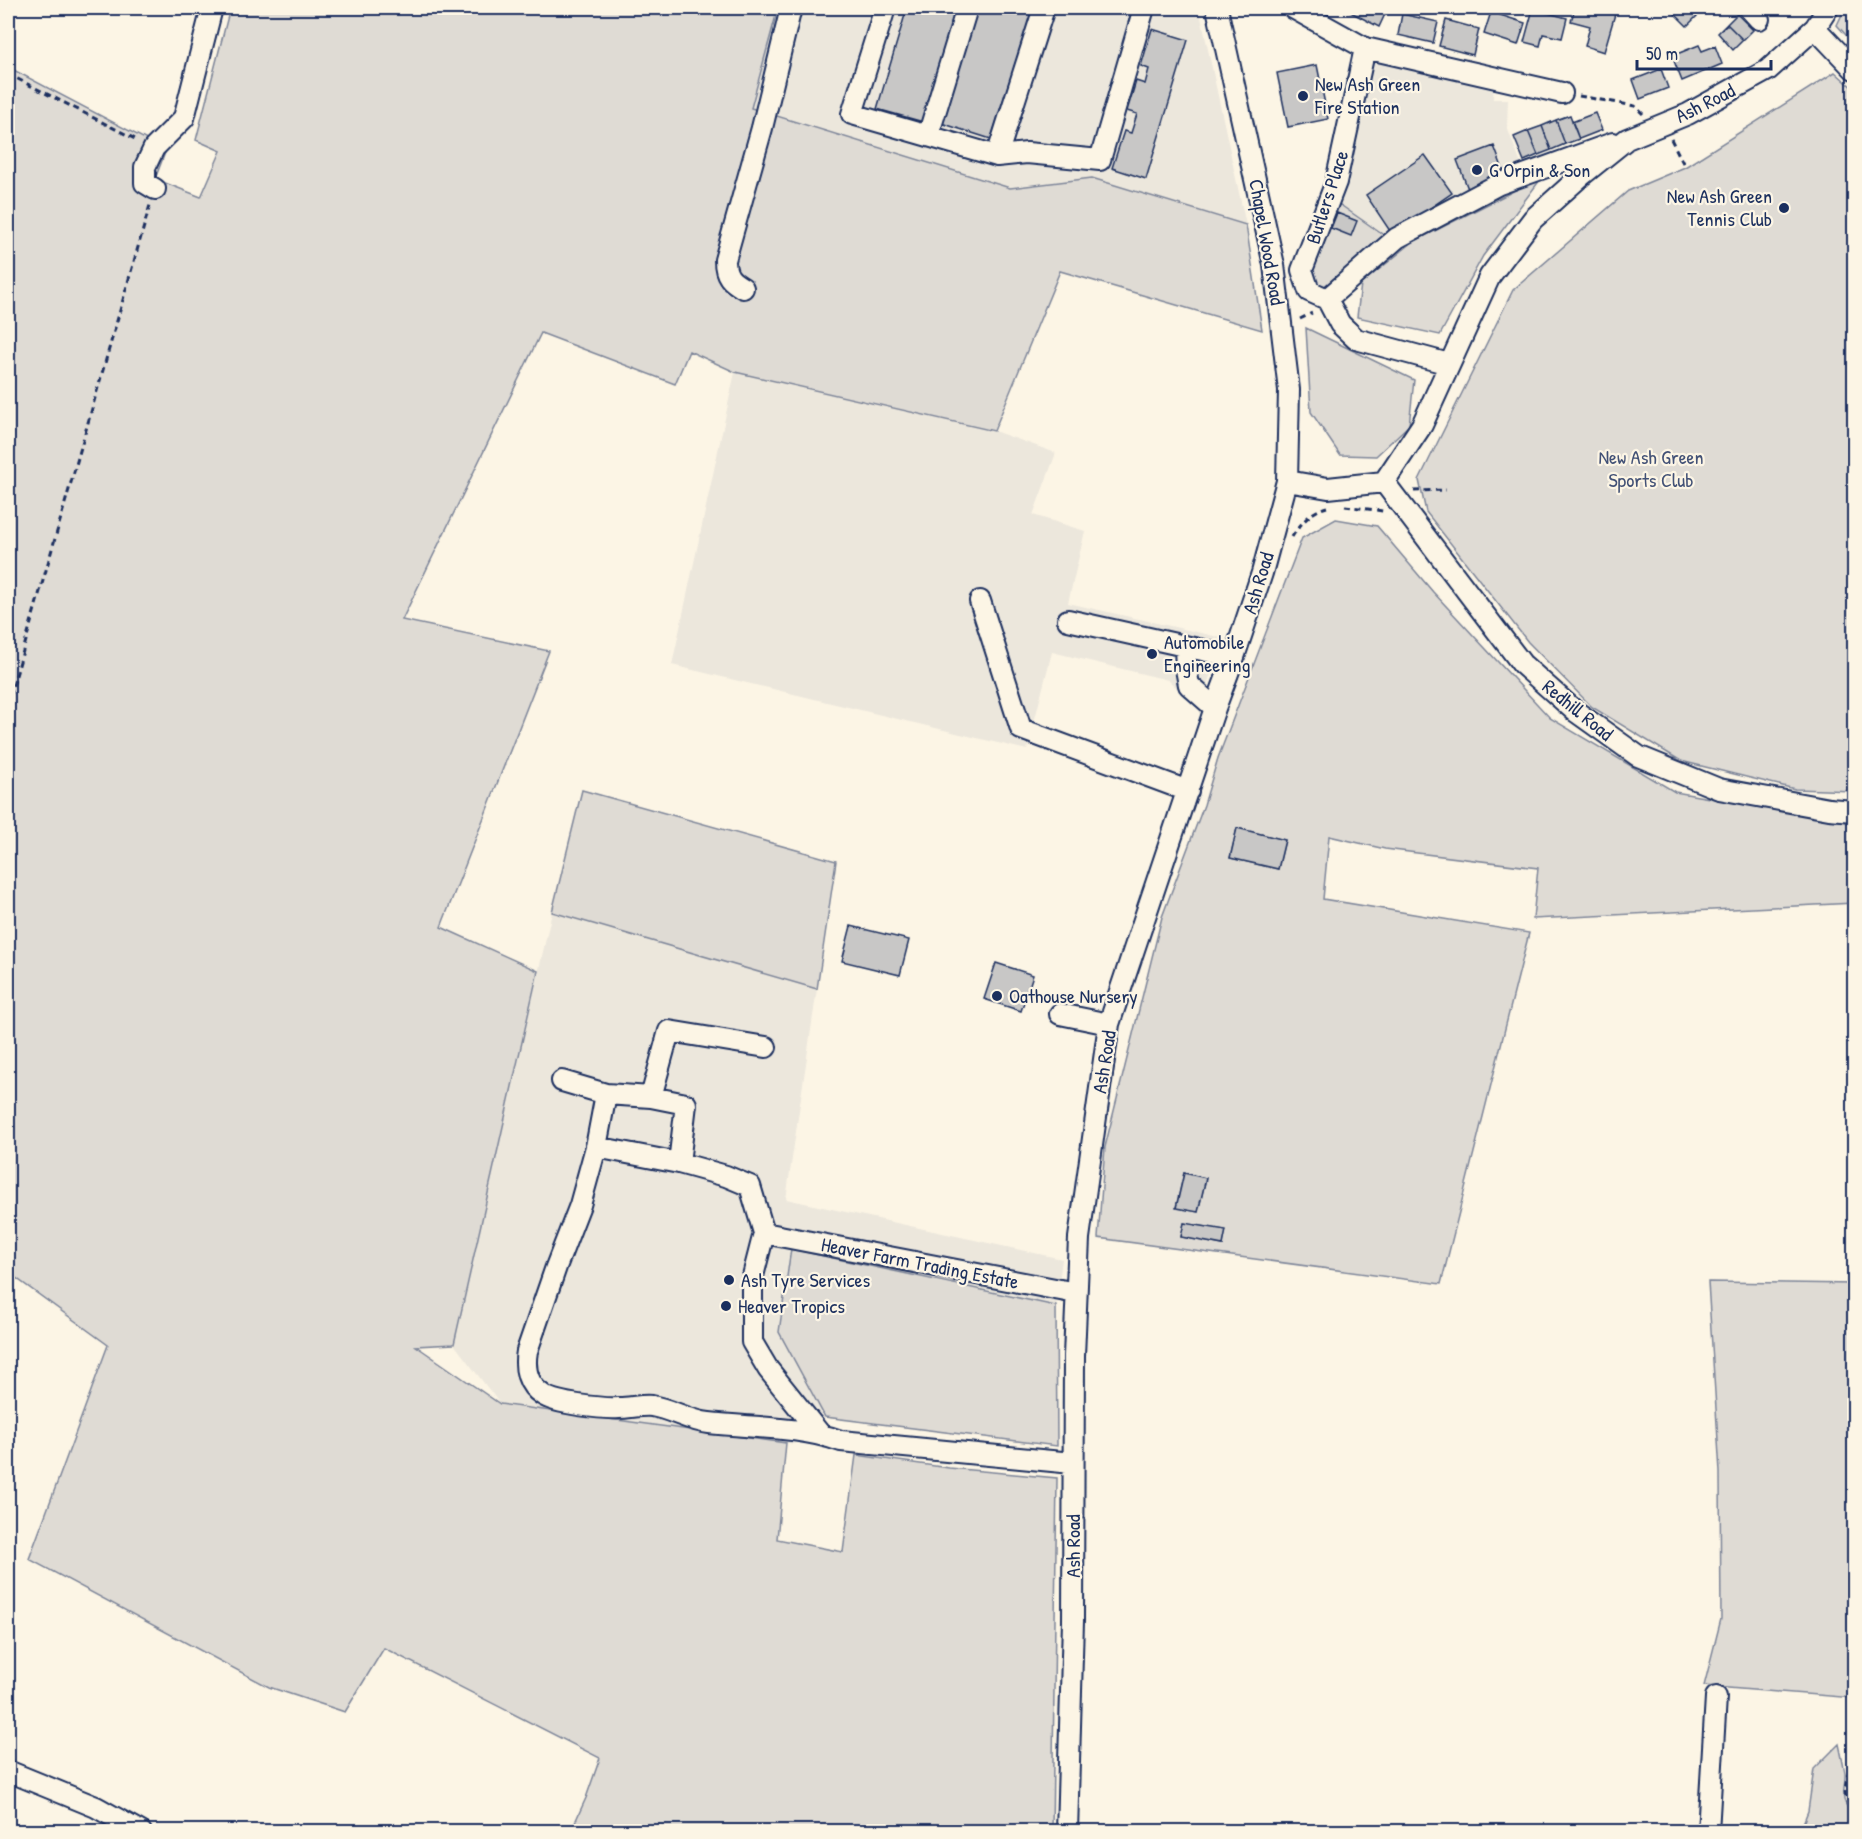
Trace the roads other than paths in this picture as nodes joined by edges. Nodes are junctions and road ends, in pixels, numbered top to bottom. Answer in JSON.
{"nodes":[{"id":1,"x":212,"y":8,"type":"edge"},
{"id":2,"x":791,"y":8,"type":"edge"},
{"id":3,"x":885,"y":8,"type":"edge"},
{"id":4,"x":967,"y":8,"type":"edge"},
{"id":5,"x":1044,"y":8,"type":"edge"},
{"id":6,"x":1144,"y":8,"type":"edge"},
{"id":7,"x":1217,"y":8,"type":"edge"},
{"id":8,"x":1293,"y":8,"type":"edge"},
{"id":9,"x":1828,"y":8,"type":"edge"},
{"id":10,"x":1815,"y":28,"type":"junction"},
{"id":11,"x":1365,"y":48,"type":"junction"},
{"id":12,"x":1854,"y":69,"type":"edge"},
{"id":13,"x":1562,"y":93,"type":"road end"},
{"id":14,"x":928,"y":136,"type":"junction"},
{"id":15,"x":1627,"y":139,"type":"junction"},
{"id":16,"x":997,"y":156,"type":"junction"},
{"id":17,"x":155,"y":189,"type":"road end"},
{"id":18,"x":743,"y":288,"type":"dead end"},
{"id":19,"x":1322,"y":297,"type":"junction"},
{"id":20,"x":1449,"y":363,"type":"junction"},
{"id":21,"x":1287,"y":481,"type":"junction"},
{"id":22,"x":1388,"y":487,"type":"junction"},
{"id":23,"x":980,"y":601,"type":"dead end"},
{"id":24,"x":1068,"y":620,"type":"dead end"},
{"id":25,"x":1185,"y":646,"type":"junction"},
{"id":26,"x":1234,"y":657,"type":"junction"},
{"id":27,"x":1215,"y":708,"type":"junction"},
{"id":28,"x":1188,"y":791,"type":"junction"},
{"id":29,"x":1854,"y":811,"type":"edge"},
{"id":30,"x":1060,"y":1014,"type":"dead end"},
{"id":31,"x":1109,"y":1024,"type":"junction"},
{"id":32,"x":766,"y":1047,"type":"dead end"},
{"id":33,"x":562,"y":1081,"type":"dead end"},
{"id":34,"x":606,"y":1094,"type":"junction"},
{"id":35,"x":651,"y":1097,"type":"junction"},
{"id":36,"x":596,"y":1147,"type":"junction"},
{"id":37,"x":680,"y":1163,"type":"junction"},
{"id":38,"x":764,"y":1233,"type":"junction"},
{"id":39,"x":1076,"y":1293,"type":"junction"},
{"id":40,"x":820,"y":1434,"type":"junction"},
{"id":41,"x":1073,"y":1463,"type":"junction"},
{"id":42,"x":1716,"y":1696,"type":"dead end"},
{"id":43,"x":8,"y":1771,"type":"edge"},
{"id":44,"x":141,"y":1832,"type":"edge"},
{"id":45,"x":1067,"y":1832,"type":"edge"},
{"id":46,"x":1708,"y":1832,"type":"edge"}],
"edges":[{"from":1,"to":17,"type":"street"},
{"from":2,"to":18,"type":"street"},
{"from":3,"to":14,"type":"street"},
{"from":4,"to":14,"type":"street"},
{"from":5,"to":16,"type":"street"},
{"from":6,"to":16,"type":"street"},
{"from":7,"to":21,"type":"street","name":"Chapel Wood Road"},
{"from":8,"to":11,"type":"street"},
{"from":9,"to":10,"type":"street","name":"Ash Road"},
{"from":10,"to":12,"type":"street"},
{"from":10,"to":15,"type":"street","name":"Ash Road"},
{"from":11,"to":13,"type":"street"},
{"from":11,"to":19,"type":"street","name":"Butlers Place"},
{"from":14,"to":16,"type":"street"},
{"from":15,"to":19,"type":"street","name":"Ash Road"},
{"from":15,"to":20,"type":"street","name":"Ash Road"},
{"from":19,"to":20,"type":"street"},
{"from":20,"to":22,"type":"street","name":"Ash Road"},
{"from":21,"to":22,"type":"street"},
{"from":21,"to":26,"type":"street","name":"Ash Road"},
{"from":22,"to":29,"type":"street","name":"Redhill Road"},
{"from":23,"to":28,"type":"street"},
{"from":24,"to":25,"type":"street"},
{"from":25,"to":26,"type":"street"},
{"from":25,"to":27,"type":"street"},
{"from":26,"to":27,"type":"street","name":"Ash Road"},
{"from":27,"to":28,"type":"street","name":"Ash Road"},
{"from":28,"to":31,"type":"street","name":"Ash Road"},
{"from":30,"to":31,"type":"street"},
{"from":31,"to":39,"type":"street","name":"Ash Road"},
{"from":32,"to":35,"type":"street"},
{"from":33,"to":34,"type":"street"},
{"from":34,"to":35,"type":"street"},
{"from":34,"to":36,"type":"street"},
{"from":35,"to":37,"type":"street"},
{"from":36,"to":37,"type":"street"},
{"from":36,"to":40,"type":"street"},
{"from":37,"to":38,"type":"street"},
{"from":38,"to":39,"type":"street","name":"Heaver Farm Trading Estate"},
{"from":38,"to":40,"type":"street"},
{"from":39,"to":41,"type":"street","name":"Ash Road"},
{"from":40,"to":41,"type":"street"},
{"from":41,"to":45,"type":"street","name":"Ash Road"},
{"from":42,"to":46,"type":"street"},
{"from":43,"to":44,"type":"street"}]}
